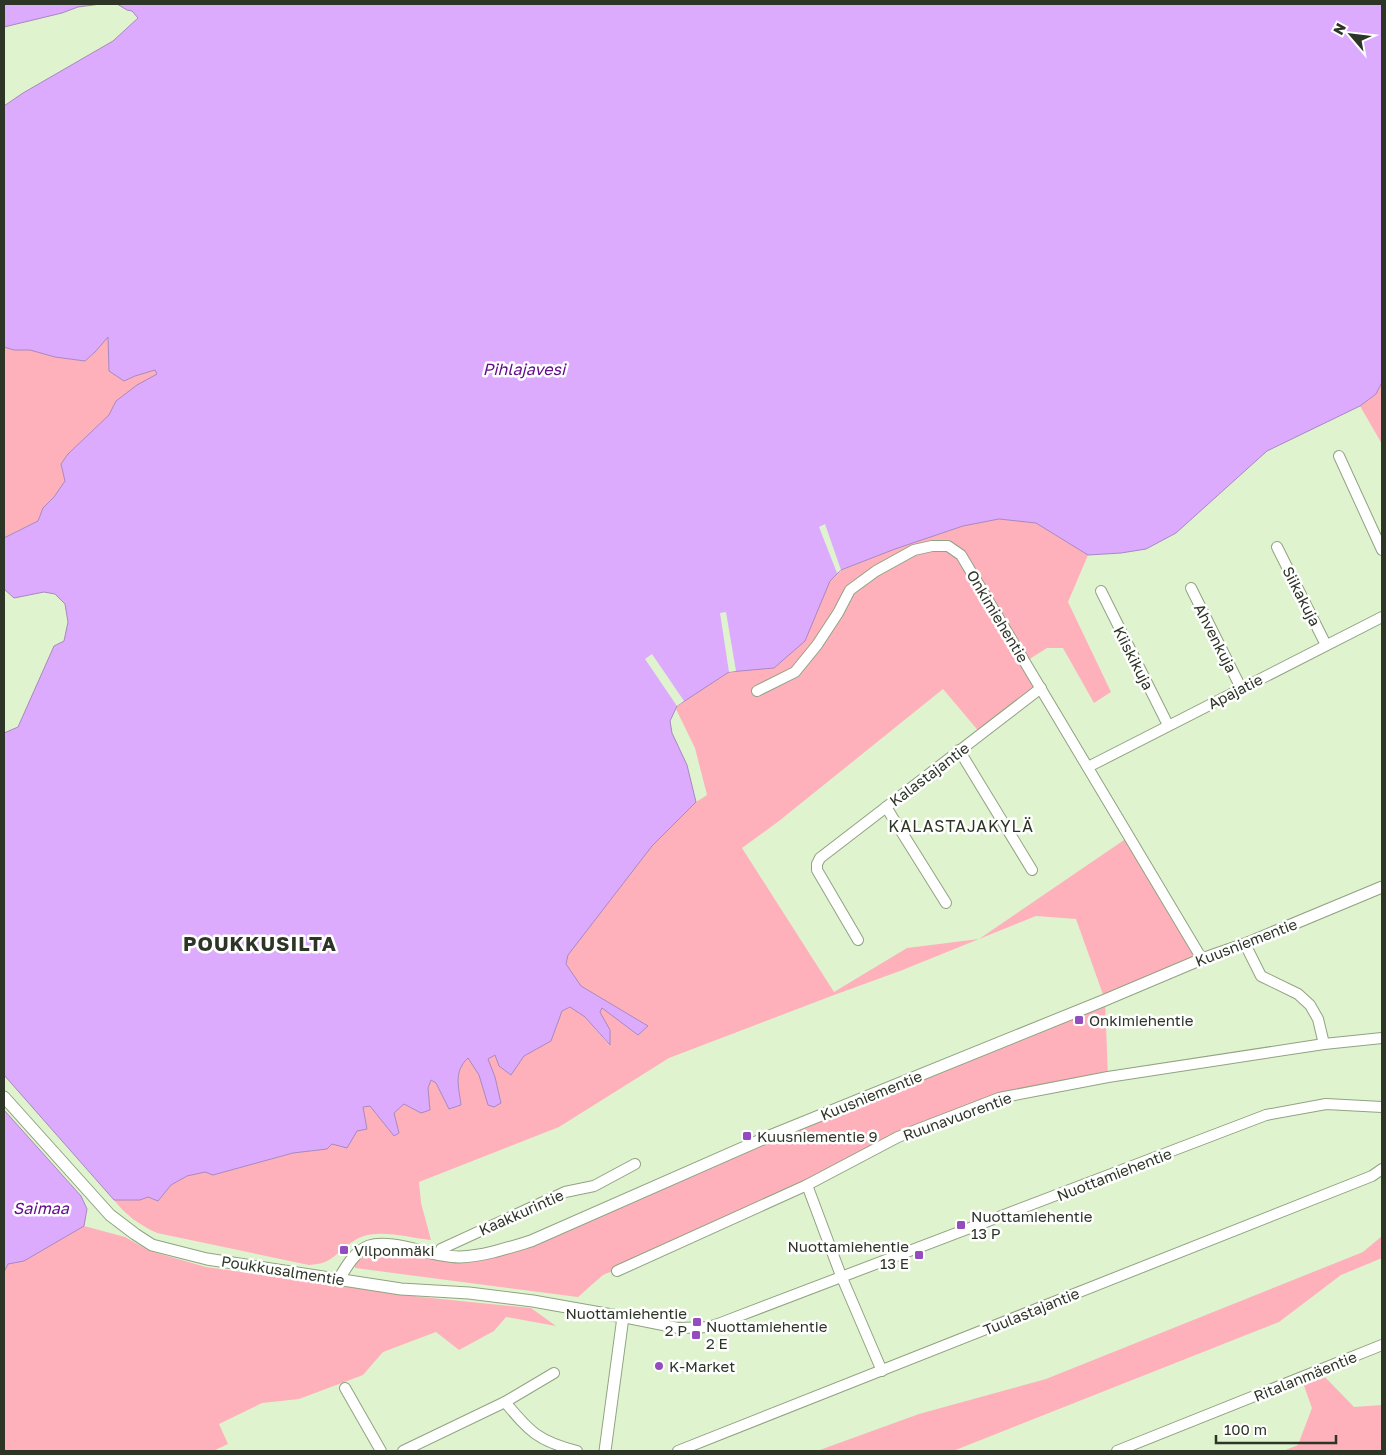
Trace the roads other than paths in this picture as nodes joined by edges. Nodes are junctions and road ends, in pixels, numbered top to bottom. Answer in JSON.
{"nodes":[{"id":1,"x":1339,"y":456,"type":"dead end"},
{"id":2,"x":1277,"y":547,"type":"dead end"},
{"id":3,"x":1382,"y":550,"type":"edge"},
{"id":4,"x":1191,"y":588,"type":"dead end"},
{"id":5,"x":1101,"y":591,"type":"dead end"},
{"id":6,"x":1382,"y":617,"type":"edge"},
{"id":7,"x":1326,"y":645,"type":"junction"},
{"id":8,"x":1041,"y":688,"type":"junction"},
{"id":9,"x":1241,"y":688,"type":"junction"},
{"id":10,"x":757,"y":692,"type":"dead end"},
{"id":11,"x":1168,"y":725,"type":"junction"},
{"id":12,"x":959,"y":750,"type":"junction"},
{"id":13,"x":1088,"y":767,"type":"junction"},
{"id":14,"x":886,"y":807,"type":"junction"},
{"id":15,"x":1032,"y":870,"type":"dead end"},
{"id":16,"x":1382,"y":888,"type":"edge"},
{"id":17,"x":946,"y":903,"type":"dead end"},
{"id":18,"x":858,"y":940,"type":"dead end"},
{"id":19,"x":1245,"y":944,"type":"junction"},
{"id":20,"x":1202,"y":959,"type":"junction"},
{"id":21,"x":1382,"y":1038,"type":"edge"},
{"id":22,"x":1324,"y":1044,"type":"junction"},
{"id":23,"x":4,"y":1097,"type":"edge"},
{"id":24,"x":1382,"y":1107,"type":"edge"},
{"id":25,"x":635,"y":1164,"type":"dead end"},
{"id":26,"x":1382,"y":1169,"type":"edge"},
{"id":27,"x":807,"y":1185,"type":"junction"},
{"id":28,"x":440,"y":1255,"type":"junction"},
{"id":29,"x":617,"y":1271,"type":"dead end"},
{"id":30,"x":842,"y":1278,"type":"junction"},
{"id":31,"x":339,"y":1279,"type":"junction"},
{"id":32,"x":623,"y":1317,"type":"junction"},
{"id":33,"x":1382,"y":1345,"type":"edge"},
{"id":34,"x":882,"y":1371,"type":"junction"},
{"id":35,"x":554,"y":1373,"type":"dead end"},
{"id":36,"x":345,"y":1388,"type":"dead end"},
{"id":37,"x":505,"y":1402,"type":"junction"},
{"id":38,"x":381,"y":1451,"type":"edge"},
{"id":39,"x":403,"y":1451,"type":"edge"},
{"id":40,"x":577,"y":1451,"type":"edge"},
{"id":41,"x":605,"y":1451,"type":"edge"},
{"id":42,"x":678,"y":1451,"type":"edge"},
{"id":43,"x":1117,"y":1451,"type":"edge"}],
"edges":[{"from":1,"to":3,"type":"street"},
{"from":2,"to":7,"type":"street","name":"Siikakuja"},
{"from":4,"to":9,"type":"street","name":"Ahvenkuja"},
{"from":5,"to":11,"type":"street","name":"Kiiskikuja"},
{"from":6,"to":7,"type":"street","name":"Apajatie"},
{"from":7,"to":9,"type":"street","name":"Apajatie"},
{"from":8,"to":10,"type":"street","name":"Onkimiehentie"},
{"from":8,"to":12,"type":"street","name":"Kalastajantie"},
{"from":8,"to":13,"type":"street","name":"Onkimiehentie"},
{"from":9,"to":11,"type":"street","name":"Apajatie"},
{"from":11,"to":13,"type":"street","name":"Apajatie"},
{"from":12,"to":14,"type":"street","name":"Kalastajantie"},
{"from":12,"to":15,"type":"street"},
{"from":13,"to":20,"type":"street","name":"Onkimiehentie"},
{"from":14,"to":17,"type":"street"},
{"from":14,"to":18,"type":"street","name":"Kalastajantie"},
{"from":16,"to":19,"type":"street","name":"Kuusniementie"},
{"from":19,"to":20,"type":"street","name":"Kuusniementie"},
{"from":19,"to":22,"type":"street"},
{"from":20,"to":28,"type":"street","name":"Kuusniementie"},
{"from":21,"to":22,"type":"street","name":"Ruunavuorentie"},
{"from":22,"to":27,"type":"street","name":"Ruunavuorentie"},
{"from":23,"to":31,"type":"street","name":"Poukkusalmentie"},
{"from":24,"to":30,"type":"street","name":"Nuottamiehentie"},
{"from":25,"to":28,"type":"street","name":"Kaakkurintie"},
{"from":26,"to":34,"type":"street","name":"Tuulastajantie"},
{"from":27,"to":29,"type":"street","name":"Ruunavuorentie"},
{"from":27,"to":30,"type":"street"},
{"from":28,"to":31,"type":"street","name":"Kuusniementie"},
{"from":30,"to":32,"type":"street","name":"Nuottamiehentie"},
{"from":30,"to":34,"type":"street"},
{"from":31,"to":32,"type":"street","name":"Poukkusalmentie"},
{"from":32,"to":41,"type":"street"},
{"from":33,"to":43,"type":"street","name":"Ritalanmäentie"},
{"from":34,"to":42,"type":"street","name":"Tuulastajantie"},
{"from":35,"to":37,"type":"street"},
{"from":36,"to":38,"type":"street"},
{"from":37,"to":39,"type":"street"},
{"from":37,"to":40,"type":"street"}]}
